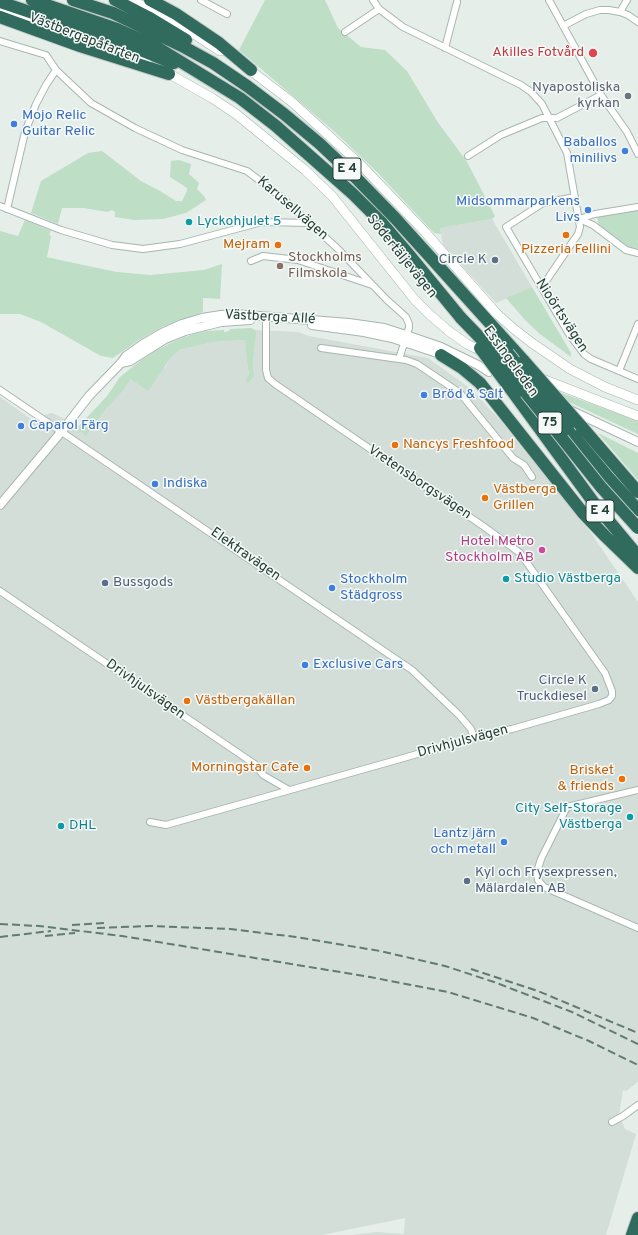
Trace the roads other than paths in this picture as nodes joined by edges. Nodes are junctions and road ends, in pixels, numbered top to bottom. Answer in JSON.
{"nodes":[{"id":1,"x":32,"y":0,"type":"edge"},
{"id":2,"x":73,"y":0,"type":"edge"},
{"id":3,"x":115,"y":0,"type":"edge"},
{"id":4,"x":131,"y":0,"type":"edge"},
{"id":5,"x":150,"y":0,"type":"edge"},
{"id":6,"x":201,"y":0,"type":"edge"},
{"id":7,"x":373,"y":0,"type":"edge"},
{"id":8,"x":549,"y":0,"type":"edge"},
{"id":9,"x":627,"y":0,"type":"edge"},
{"id":10,"x":457,"y":2,"type":"dead end"},
{"id":11,"x":0,"y":4,"type":"edge"},
{"id":12,"x":379,"y":9,"type":"junction"},
{"id":13,"x":620,"y":12,"type":"junction"},
{"id":14,"x":227,"y":14,"type":"dead end"},
{"id":15,"x":0,"y":17,"type":"edge"},
{"id":16,"x":638,"y":22,"type":"edge"},
{"id":17,"x":563,"y":26,"type":"junction"},
{"id":18,"x":345,"y":32,"type":"dead end"},
{"id":19,"x":0,"y":41,"type":"edge"},
{"id":20,"x":445,"y":48,"type":"junction"},
{"id":21,"x":213,"y":63,"type":"junction"},
{"id":22,"x":190,"y":67,"type":"junction"},
{"id":23,"x":251,"y":70,"type":"junction"},
{"id":24,"x":58,"y":72,"type":"junction"},
{"id":25,"x":169,"y":74,"type":"junction"},
{"id":26,"x":601,"y":95,"type":"junction"},
{"id":27,"x":550,"y":119,"type":"junction"},
{"id":28,"x":637,"y":151,"type":"edge"},
{"id":29,"x":468,"y":156,"type":"dead end"},
{"id":30,"x":575,"y":197,"type":"junction"},
{"id":31,"x":0,"y":206,"type":"edge"},
{"id":32,"x":638,"y":207,"type":"edge"},
{"id":33,"x":6,"y":209,"type":"junction"},
{"id":34,"x":580,"y":220,"type":"junction"},
{"id":35,"x":310,"y":223,"type":"junction"},
{"id":36,"x":638,"y":253,"type":"edge"},
{"id":37,"x":251,"y":261,"type":"dead end"},
{"id":38,"x":372,"y":285,"type":"junction"},
{"id":39,"x":542,"y":287,"type":"junction"},
{"id":40,"x":462,"y":294,"type":"junction"},
{"id":41,"x":461,"y":318,"type":"junction"},
{"id":42,"x":266,"y":319,"type":"junction"},
{"id":43,"x":638,"y":324,"type":"edge"},
{"id":44,"x":405,"y":338,"type":"junction"},
{"id":45,"x":321,"y":348,"type":"dead end"},
{"id":46,"x":441,"y":354,"type":"junction"},
{"id":47,"x":399,"y":359,"type":"junction"},
{"id":48,"x":619,"y":371,"type":"junction"},
{"id":49,"x":489,"y":372,"type":"junction"},
{"id":50,"x":638,"y":379,"type":"edge"},
{"id":51,"x":0,"y":390,"type":"edge"},
{"id":52,"x":638,"y":400,"type":"edge"},
{"id":53,"x":638,"y":416,"type":"edge"},
{"id":54,"x":62,"y":431,"type":"junction"},
{"id":55,"x":638,"y":442,"type":"edge"},
{"id":56,"x":532,"y":477,"type":"dead end"},
{"id":57,"x":638,"y":492,"type":"edge"},
{"id":58,"x":0,"y":505,"type":"edge"},
{"id":59,"x":638,"y":510,"type":"edge"},
{"id":60,"x":638,"y":528,"type":"edge"},
{"id":61,"x":638,"y":556,"type":"edge"},
{"id":62,"x":638,"y":568,"type":"edge"},
{"id":63,"x":0,"y":591,"type":"edge"},
{"id":64,"x":612,"y":696,"type":"joint"},
{"id":65,"x":474,"y":738,"type":"junction"},
{"id":66,"x":289,"y":790,"type":"junction"},
{"id":67,"x":638,"y":790,"type":"edge"},
{"id":68,"x":150,"y":822,"type":"dead end"},
{"id":69,"x":638,"y":928,"type":"edge"},
{"id":70,"x":638,"y":1105,"type":"edge"},
{"id":71,"x":612,"y":1122,"type":"dead end"},
{"id":72,"x":638,"y":1218,"type":"edge"},
{"id":73,"x":632,"y":1235,"type":"edge"}],
"edges":[{"from":1,"to":22,"type":"highway","name":"Södertäljevägen","number":"E 4"},
{"from":2,"to":21,"type":"highway","name":"Södertäljevägen","number":"E 4"},
{"from":3,"to":21,"type":"highway","number":"E 4"},
{"from":4,"to":23,"type":"main road"},
{"from":5,"to":23,"type":"highway"},
{"from":6,"to":14,"type":"street"},
{"from":7,"to":12,"type":"street"},
{"from":8,"to":17,"type":"street"},
{"from":9,"to":13,"type":"street"},
{"from":10,"to":20,"type":"street"},
{"from":11,"to":22,"type":"highway"},
{"from":11,"to":25,"type":"main road","name":"Västbergapåfarten"},
{"from":12,"to":18,"type":"street"},
{"from":12,"to":20,"type":"street"},
{"from":13,"to":16,"type":"street"},
{"from":13,"to":17,"type":"street"},
{"from":15,"to":25,"type":"highway"},
{"from":17,"to":26,"type":"street"},
{"from":19,"to":24,"type":"street","name":"Karusellvägen"},
{"from":20,"to":27,"type":"street"},
{"from":21,"to":40,"type":"highway","name":"Södertäljevägen","number":"E 4"},
{"from":22,"to":41,"type":"highway","name":"Södertäljevägen","number":"E 4"},
{"from":23,"to":52,"type":"main road"},
{"from":24,"to":33,"type":"street"},
{"from":24,"to":35,"type":"street","name":"Karusellvägen"},
{"from":25,"to":53,"type":"main road","name":"Södertäljevägen"},
{"from":26,"to":27,"type":"street"},
{"from":26,"to":28,"type":"street"},
{"from":27,"to":29,"type":"street"},
{"from":27,"to":30,"type":"street"},
{"from":30,"to":34,"type":"street"},
{"from":30,"to":39,"type":"street","name":"Nioörtsvägen"},
{"from":31,"to":33,"type":"street"},
{"from":32,"to":34,"type":"street"},
{"from":33,"to":35,"type":"street"},
{"from":34,"to":36,"type":"street"},
{"from":34,"to":39,"type":"street"},
{"from":35,"to":38,"type":"street","name":"Karusellvägen"},
{"from":37,"to":38,"type":"street"},
{"from":38,"to":44,"type":"street","name":"Karusellvägen"},
{"from":39,"to":48,"type":"street","name":"Nioörtsvägen"},
{"from":40,"to":57,"type":"highway","name":"Essingeleden","number":"E 4","bridge":true},
{"from":40,"to":59,"type":"highway","number":"75","bridge":true},
{"from":41,"to":60,"type":"highway","number":"75","bridge":true},
{"from":41,"to":61,"type":"highway","name":"Essingeleden","number":"E 4","bridge":true},
{"from":42,"to":44,"type":"street","name":"Västberga Allé"},
{"from":42,"to":54,"type":"street","name":"Västberga Allé"},
{"from":42,"to":64,"type":"street","name":"Vretensborgsvägen"},
{"from":43,"to":48,"type":"street"},
{"from":44,"to":46,"type":"street","name":"Västberga Allé"},
{"from":44,"to":47,"type":"street"},
{"from":44,"to":49,"type":"street","name":"Västberga Allé"},
{"from":45,"to":47,"type":"street","name":"Västberga Allé"},
{"from":46,"to":49,"type":"street","name":"Västberga Allé"},
{"from":46,"to":62,"type":"highway"},
{"from":47,"to":56,"type":"street","name":"Västberga Allé"},
{"from":48,"to":50,"type":"street","name":"Nioörtsvägen"},
{"from":49,"to":55,"type":"street","name":"Västberga Allé"},
{"from":51,"to":54,"type":"street","name":"Elektravägen"},
{"from":54,"to":58,"type":"street","name":"Västberga Allé"},
{"from":54,"to":65,"type":"street","name":"Elektravägen"},
{"from":63,"to":66,"type":"street","name":"Drivhjulsvägen"},
{"from":64,"to":65,"type":"street","name":"Drivhjulsvägen"},
{"from":65,"to":66,"type":"street","name":"Drivhjulsvägen"},
{"from":66,"to":68,"type":"street","name":"Drivhjulsvägen"},
{"from":67,"to":69,"type":"street"},
{"from":70,"to":71,"type":"street"},
{"from":72,"to":73,"type":"highway"}]}
